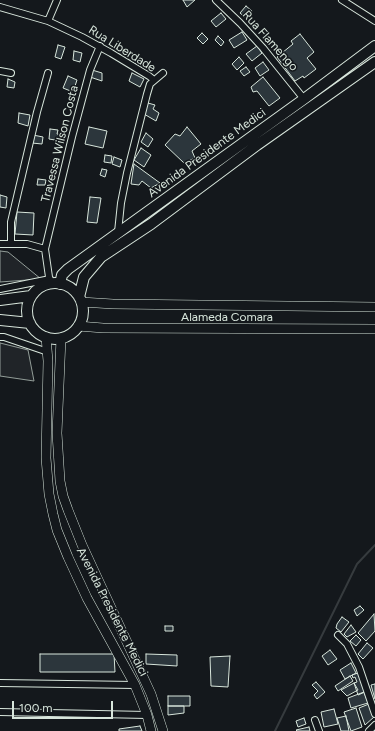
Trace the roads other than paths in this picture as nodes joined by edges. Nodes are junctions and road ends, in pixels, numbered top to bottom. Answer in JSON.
{"nodes":[{"id":1,"x":57,"y":0,"type":"edge"},
{"id":2,"x":216,"y":0,"type":"edge"},
{"id":3,"x":342,"y":0,"type":"edge"},
{"id":4,"x":0,"y":7,"type":"edge"},
{"id":5,"x":48,"y":21,"type":"junction"},
{"id":6,"x":375,"y":21,"type":"edge"},
{"id":7,"x":100,"y":46,"type":"junction"},
{"id":8,"x":375,"y":46,"type":"edge"},
{"id":9,"x":375,"y":62,"type":"edge"},
{"id":10,"x":0,"y":71,"type":"edge"},
{"id":11,"x":11,"y":73,"type":"dead end"},
{"id":12,"x":48,"y":73,"type":"dead end"},
{"id":13,"x":163,"y":73,"type":"dead end"},
{"id":14,"x":154,"y":80,"type":"junction"},
{"id":15,"x":304,"y":99,"type":"junction"},
{"id":16,"x":118,"y":232,"type":"junction"},
{"id":17,"x":0,"y":244,"type":"edge"},
{"id":18,"x":11,"y":244,"type":"junction"},
{"id":19,"x":46,"y":249,"type":"junction"},
{"id":20,"x":53,"y":282,"type":"junction"},
{"id":21,"x":0,"y":290,"type":"edge"},
{"id":22,"x":31,"y":296,"type":"junction"},
{"id":23,"x":80,"y":299,"type":"junction"},
{"id":24,"x":0,"y":300,"type":"edge"},
{"id":25,"x":375,"y":307,"type":"edge"},
{"id":26,"x":0,"y":320,"type":"edge"},
{"id":27,"x":30,"y":323,"type":"junction"},
{"id":28,"x":78,"y":326,"type":"junction"},
{"id":29,"x":375,"y":329,"type":"edge"},
{"id":30,"x":0,"y":337,"type":"edge"},
{"id":31,"x":46,"y":338,"type":"junction"},
{"id":32,"x":61,"y":338,"type":"junction"},
{"id":33,"x":48,"y":352,"type":"junction"},
{"id":34,"x":338,"y":635,"type":"dead end"},
{"id":35,"x":0,"y":683,"type":"edge"},
{"id":36,"x":135,"y":685,"type":"junction"},
{"id":37,"x":0,"y":712,"type":"edge"},
{"id":38,"x":375,"y":714,"type":"edge"},
{"id":39,"x":147,"y":715,"type":"junction"},
{"id":40,"x":315,"y":720,"type":"dead end"},
{"id":41,"x":375,"y":725,"type":"edge"},
{"id":42,"x":151,"y":731,"type":"edge"},
{"id":43,"x":163,"y":731,"type":"edge"},
{"id":44,"x":319,"y":731,"type":"edge"},
{"id":45,"x":369,"y":731,"type":"edge"}],
"edges":[{"from":1,"to":5,"type":"street"},
{"from":2,"to":15,"type":"street","name":"Rua Flamengo"},
{"from":3,"to":6,"type":"street"},
{"from":4,"to":5,"type":"street","name":"Rua Liberdade"},
{"from":5,"to":7,"type":"street","name":"Rua Liberdade"},
{"from":7,"to":14,"type":"street","name":"Rua Liberdade"},
{"from":7,"to":19,"type":"street","name":"Travessa Wilson Costa"},
{"from":8,"to":15,"type":"main road","name":"Avenida Presidente Medici"},
{"from":9,"to":23,"type":"main road","name":"Avenida Presidente Medici"},
{"from":10,"to":11,"type":"street"},
{"from":12,"to":18,"type":"street"},
{"from":13,"to":14,"type":"street"},
{"from":14,"to":16,"type":"street","name":"Rua Liberdade"},
{"from":15,"to":16,"type":"main road","name":"Avenida Presidente Medici"},
{"from":16,"to":20,"type":"main road","name":"Avenida Presidente Medici"},
{"from":17,"to":18,"type":"street"},
{"from":18,"to":19,"type":"street"},
{"from":19,"to":20,"type":"street"},
{"from":20,"to":21,"type":"street"},
{"from":20,"to":22,"type":"main road"},
{"from":20,"to":23,"type":"main road"},
{"from":22,"to":24,"type":"main road"},
{"from":22,"to":27,"type":"main road"},
{"from":23,"to":25,"type":"street","name":"Alameda Comara"},
{"from":23,"to":28,"type":"main road"},
{"from":26,"to":27,"type":"main road"},
{"from":27,"to":31,"type":"main road"},
{"from":28,"to":29,"type":"street","name":"Alameda Comara"},
{"from":28,"to":32,"type":"main road"},
{"from":30,"to":33,"type":"street"},
{"from":31,"to":32,"type":"main road"},
{"from":31,"to":33,"type":"street","name":"Avenida Presidente Medici"},
{"from":32,"to":43,"type":"street","name":"Avenida Presidente Medici"},
{"from":33,"to":36,"type":"street","name":"Avenida Presidente Medici"},
{"from":34,"to":38,"type":"street"},
{"from":35,"to":36,"type":"street"},
{"from":36,"to":39,"type":"street","name":"Avenida Presidente Medici"},
{"from":37,"to":39,"type":"street"},
{"from":39,"to":42,"type":"street","name":"Avenida Presidente Medici"},
{"from":40,"to":44,"type":"street"},
{"from":41,"to":45,"type":"street"}]}
